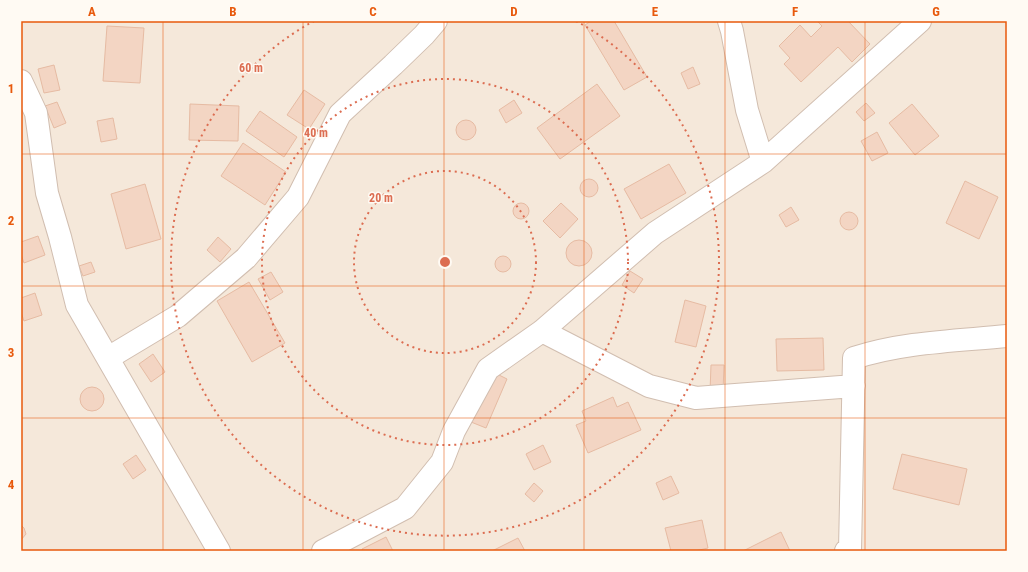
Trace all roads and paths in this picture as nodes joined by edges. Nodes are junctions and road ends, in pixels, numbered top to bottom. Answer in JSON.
{"nodes":[{"id":1,"x":436,"y":21,"type":"edge"},
{"id":2,"x":729,"y":21,"type":"edge"},
{"id":3,"x":920,"y":21,"type":"edge"},
{"id":4,"x":21,"y":81,"type":"edge"},
{"id":5,"x":763,"y":162,"type":"junction"},
{"id":6,"x":542,"y":331,"type":"junction"},
{"id":7,"x":1007,"y":336,"type":"edge"},
{"id":8,"x":108,"y":358,"type":"junction"},
{"id":9,"x":854,"y":386,"type":"junction"},
{"id":10,"x":219,"y":551,"type":"edge"},
{"id":11,"x":323,"y":551,"type":"edge"},
{"id":12,"x":846,"y":551,"type":"edge"}],
"edges":[{"from":1,"to":8,"type":"street"},
{"from":2,"to":5,"type":"street"},
{"from":3,"to":5,"type":"street"},
{"from":4,"to":8,"type":"street"},
{"from":5,"to":6,"type":"street"},
{"from":6,"to":9,"type":"street"},
{"from":6,"to":11,"type":"street"},
{"from":7,"to":9,"type":"street"},
{"from":8,"to":10,"type":"street"},
{"from":9,"to":12,"type":"street"}]}
